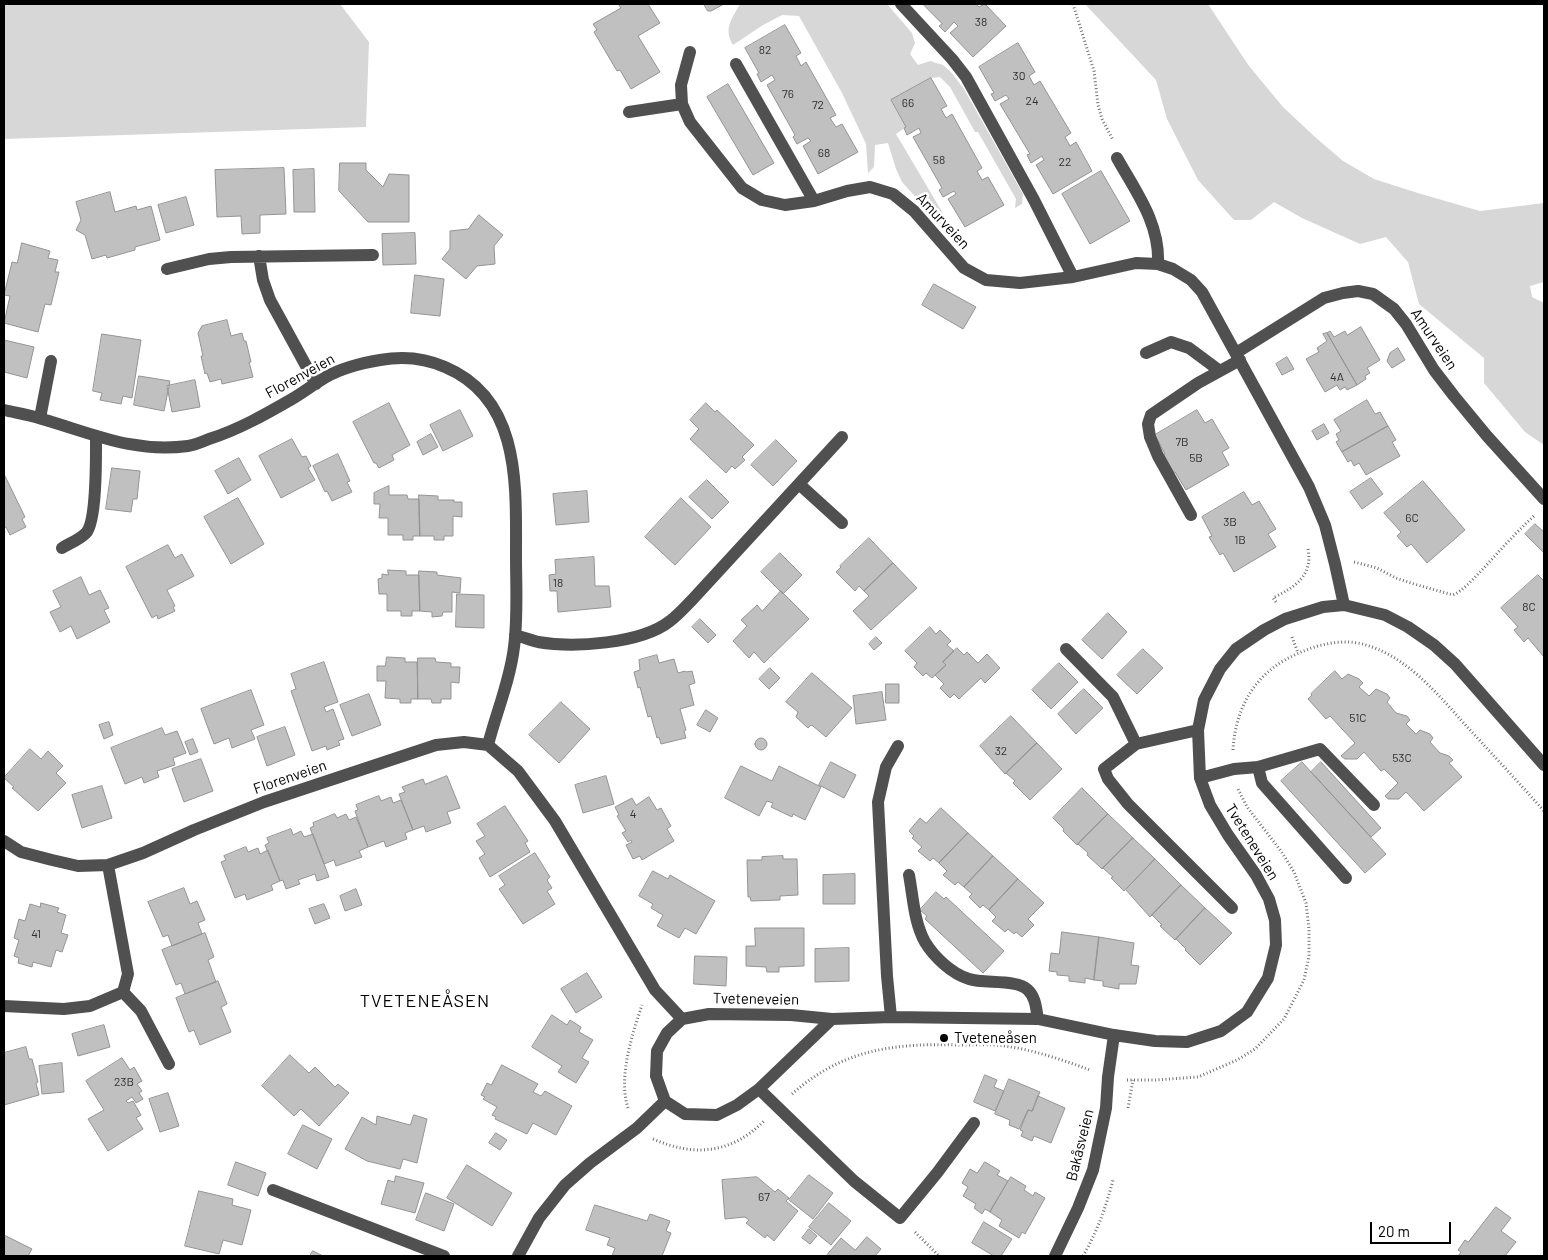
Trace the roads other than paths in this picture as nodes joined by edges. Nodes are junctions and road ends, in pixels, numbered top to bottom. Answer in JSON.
{"nodes":[{"id":1,"x":901,"y":4,"type":"edge"},
{"id":2,"x":690,"y":52,"type":"dead end"},
{"id":3,"x":736,"y":64,"type":"dead end"},
{"id":4,"x":682,"y":104,"type":"junction"},
{"id":5,"x":628,"y":112,"type":"dead end"},
{"id":6,"x":1118,"y":158,"type":"road end"},
{"id":7,"x":814,"y":201,"type":"junction"},
{"id":8,"x":373,"y":255,"type":"dead end"},
{"id":9,"x":259,"y":256,"type":"junction"},
{"id":10,"x":1158,"y":264,"type":"junction"},
{"id":11,"x":167,"y":269,"type":"dead end"},
{"id":12,"x":1073,"y":277,"type":"junction"},
{"id":13,"x":1146,"y":353,"type":"dead end"},
{"id":14,"x":1238,"y":356,"type":"junction"},
{"id":15,"x":51,"y":361,"type":"dead end"},
{"id":16,"x":1220,"y":371,"type":"junction"},
{"id":17,"x":316,"y":384,"type":"junction"},
{"id":18,"x":4,"y":410,"type":"edge"},
{"id":19,"x":40,"y":418,"type":"junction"},
{"id":20,"x":96,"y":436,"type":"junction"},
{"id":21,"x":842,"y":437,"type":"dead end"},
{"id":22,"x":799,"y":484,"type":"junction"},
{"id":23,"x":1544,"y":499,"type":"edge"},
{"id":24,"x":1191,"y":515,"type":"dead end"},
{"id":25,"x":842,"y":523,"type":"dead end"},
{"id":26,"x":62,"y":548,"type":"dead end"},
{"id":27,"x":1344,"y":605,"type":"junction"},
{"id":28,"x":515,"y":635,"type":"junction"},
{"id":29,"x":1066,"y":649,"type":"dead end"},
{"id":30,"x":1198,"y":730,"type":"junction"},
{"id":31,"x":1136,"y":744,"type":"junction"},
{"id":32,"x":488,"y":746,"type":"junction"},
{"id":33,"x":898,"y":746,"type":"dead end"},
{"id":34,"x":1544,"y":765,"type":"edge"},
{"id":35,"x":1258,"y":767,"type":"junction"},
{"id":36,"x":1200,"y":778,"type":"junction"},
{"id":37,"x":1374,"y":805,"type":"dead end"},
{"id":38,"x":4,"y":841,"type":"edge"},
{"id":39,"x":108,"y":865,"type":"junction"},
{"id":40,"x":910,"y":875,"type":"dead end"},
{"id":41,"x":1346,"y":878,"type":"dead end"},
{"id":42,"x":1232,"y":908,"type":"dead end"},
{"id":43,"x":123,"y":992,"type":"junction"},
{"id":44,"x":4,"y":1006,"type":"edge"},
{"id":45,"x":891,"y":1017,"type":"junction"},
{"id":46,"x":832,"y":1019,"type":"junction"},
{"id":47,"x":1038,"y":1019,"type":"junction"},
{"id":48,"x":682,"y":1020,"type":"junction"},
{"id":49,"x":1114,"y":1035,"type":"junction"},
{"id":50,"x":169,"y":1064,"type":"dead end"},
{"id":51,"x":759,"y":1089,"type":"junction"},
{"id":52,"x":665,"y":1101,"type":"junction"},
{"id":53,"x":974,"y":1123,"type":"dead end"},
{"id":54,"x":273,"y":1190,"type":"dead end"},
{"id":55,"x":444,"y":1256,"type":"edge"},
{"id":56,"x":518,"y":1256,"type":"edge"},
{"id":57,"x":1055,"y":1256,"type":"edge"}],
"edges":[{"from":1,"to":12,"type":"street"},
{"from":2,"to":4,"type":"street","name":"Amurveien"},
{"from":3,"to":7,"type":"street"},
{"from":4,"to":5,"type":"street"},
{"from":4,"to":7,"type":"street","name":"Amurveien"},
{"from":6,"to":10,"type":"street"},
{"from":7,"to":12,"type":"street","name":"Amurveien"},
{"from":8,"to":9,"type":"street"},
{"from":9,"to":11,"type":"street"},
{"from":9,"to":17,"type":"street"},
{"from":10,"to":12,"type":"street","name":"Amurveien"},
{"from":10,"to":14,"type":"street","name":"Amurveien"},
{"from":13,"to":16,"type":"street"},
{"from":14,"to":16,"type":"street"},
{"from":14,"to":23,"type":"street","name":"Amurveien"},
{"from":14,"to":27,"type":"street","name":"Amurveien"},
{"from":15,"to":19,"type":"street"},
{"from":16,"to":24,"type":"street"},
{"from":17,"to":20,"type":"street","name":"Florenveien"},
{"from":17,"to":28,"type":"street","name":"Florenveien"},
{"from":18,"to":19,"type":"street","name":"Florenveien"},
{"from":19,"to":20,"type":"street","name":"Florenveien"},
{"from":20,"to":26,"type":"street"},
{"from":21,"to":22,"type":"street"},
{"from":22,"to":25,"type":"street"},
{"from":22,"to":28,"type":"street"},
{"from":27,"to":30,"type":"street","name":"Tveteneveien"},
{"from":27,"to":34,"type":"street","name":"Tveteneveien"},
{"from":28,"to":32,"type":"street","name":"Florenveien"},
{"from":29,"to":31,"type":"street"},
{"from":30,"to":31,"type":"street"},
{"from":30,"to":36,"type":"street","name":"Tveteneveien"},
{"from":31,"to":42,"type":"street"},
{"from":32,"to":39,"type":"street","name":"Florenveien"},
{"from":32,"to":48,"type":"street"},
{"from":33,"to":45,"type":"street"},
{"from":35,"to":36,"type":"street"},
{"from":35,"to":37,"type":"street"},
{"from":35,"to":41,"type":"street"},
{"from":36,"to":49,"type":"street","name":"Tveteneveien"},
{"from":38,"to":39,"type":"street","name":"Florenveien"},
{"from":39,"to":43,"type":"street"},
{"from":40,"to":47,"type":"street"},
{"from":43,"to":44,"type":"street"},
{"from":43,"to":50,"type":"street"},
{"from":45,"to":46,"type":"street","name":"Tveteneveien"},
{"from":45,"to":47,"type":"street","name":"Tveteneveien"},
{"from":46,"to":48,"type":"street","name":"Tveteneveien"},
{"from":46,"to":51,"type":"street"},
{"from":47,"to":49,"type":"street","name":"Tveteneveien"},
{"from":48,"to":52,"type":"street"},
{"from":49,"to":57,"type":"street","name":"Bakåsveien"},
{"from":51,"to":52,"type":"street"},
{"from":51,"to":53,"type":"street"},
{"from":52,"to":56,"type":"street"},
{"from":54,"to":55,"type":"street"}]}
